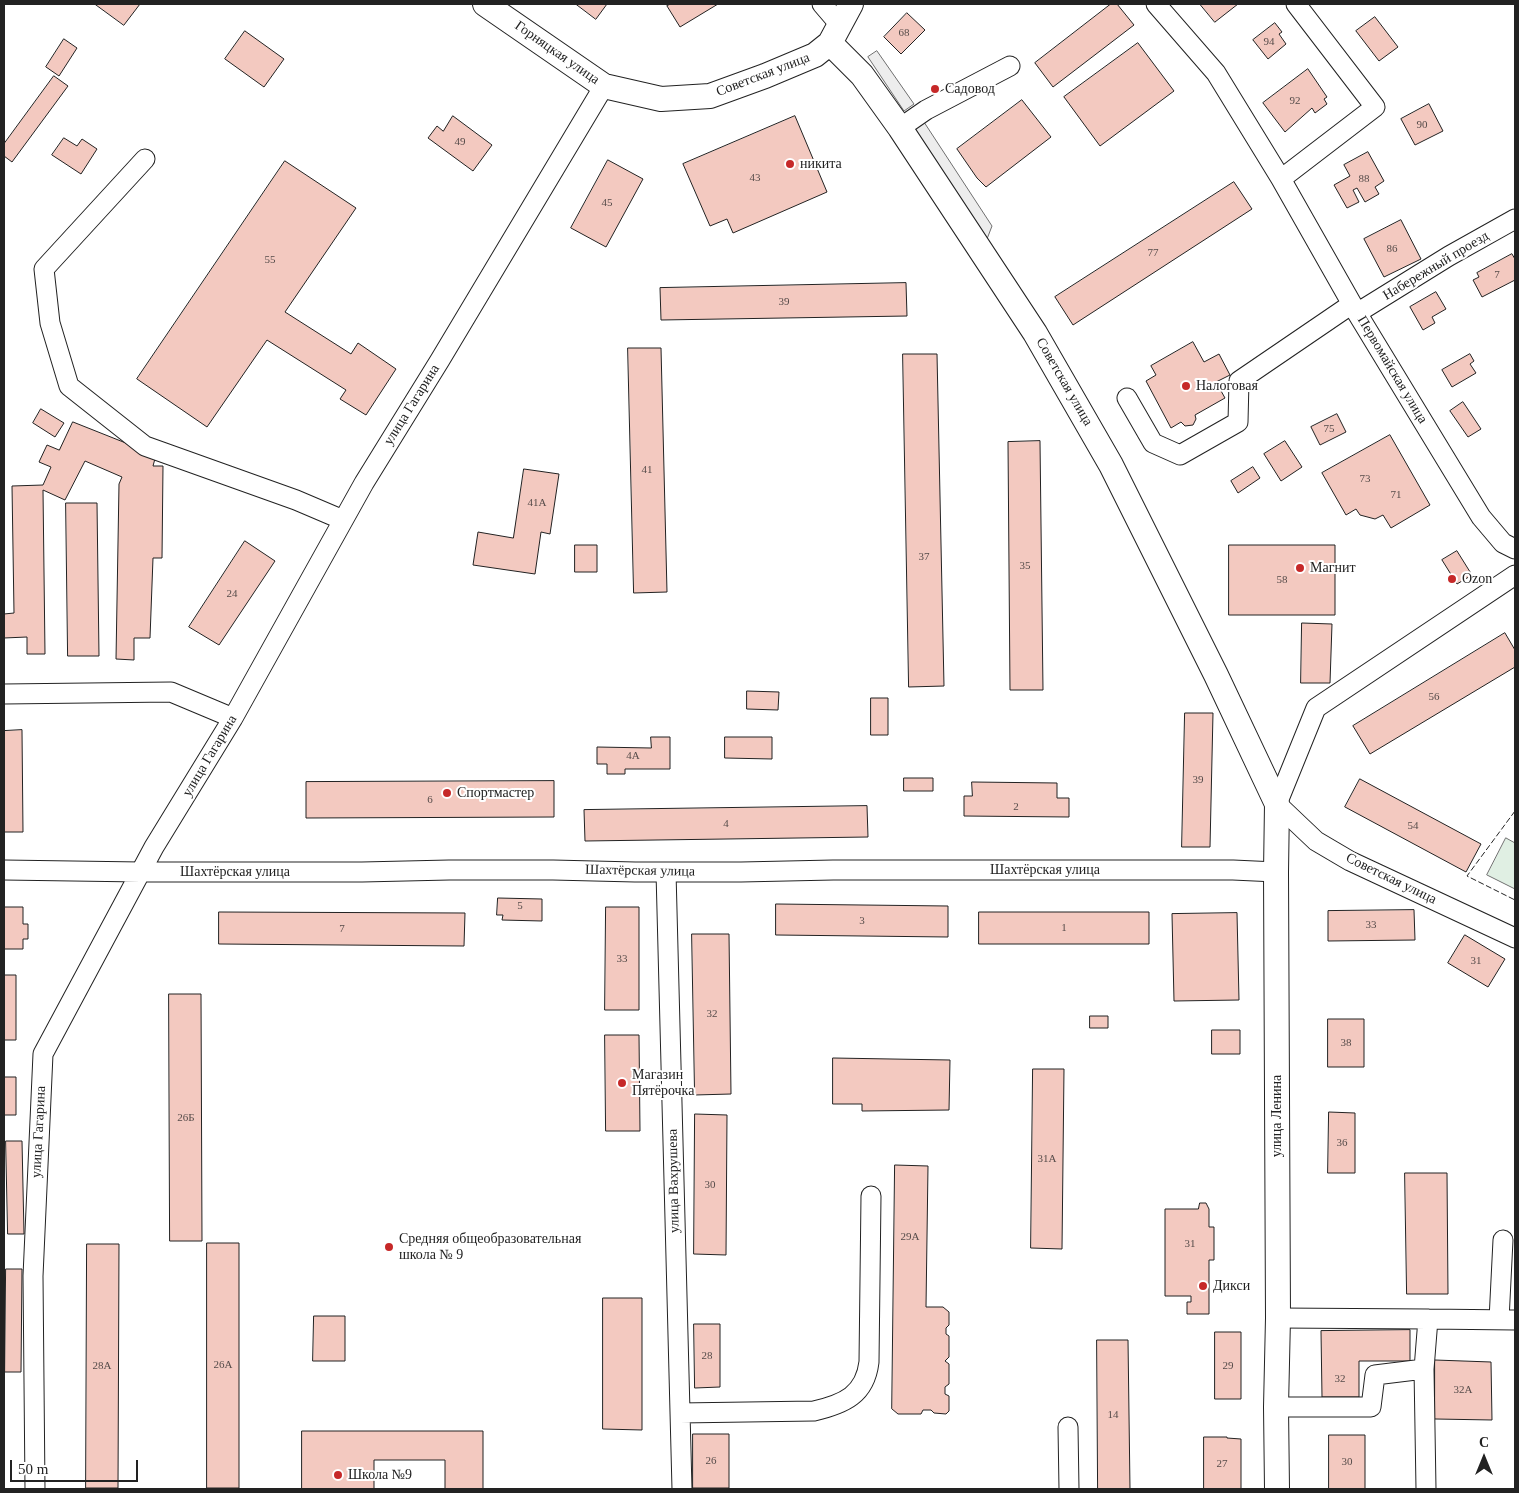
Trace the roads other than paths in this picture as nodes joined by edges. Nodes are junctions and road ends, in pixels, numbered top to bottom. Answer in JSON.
{"nodes":[{"id":1,"x":485,"y":4,"type":"edge"},
{"id":2,"x":822,"y":4,"type":"edge"},
{"id":3,"x":851,"y":4,"type":"edge"},
{"id":4,"x":1156,"y":4,"type":"edge"},
{"id":5,"x":1296,"y":4,"type":"edge"},
{"id":6,"x":835,"y":34,"type":"junction"},
{"id":7,"x":1010,"y":66,"type":"dead end"},
{"id":8,"x":604,"y":86,"type":"junction"},
{"id":9,"x":661,"y":99,"type":"joint"},
{"id":10,"x":900,"y":128,"type":"junction"},
{"id":11,"x":145,"y":159,"type":"dead end"},
{"id":12,"x":1281,"y":179,"type":"junction"},
{"id":13,"x":1515,"y":219,"type":"edge"},
{"id":14,"x":1354,"y":309,"type":"junction"},
{"id":15,"x":1127,"y":398,"type":"dead end"},
{"id":16,"x":343,"y":520,"type":"junction"},
{"id":17,"x":1511,"y":542,"type":"edge"},
{"id":18,"x":1515,"y":575,"type":"edge"},
{"id":19,"x":4,"y":694,"type":"edge"},
{"id":20,"x":233,"y":718,"type":"junction"},
{"id":21,"x":1252,"y":749,"type":"joint"},
{"id":22,"x":1277,"y":804,"type":"junction"},
{"id":23,"x":4,"y":870,"type":"edge"},
{"id":24,"x":141,"y":872,"type":"junction"},
{"id":25,"x":666,"y":872,"type":"junction"},
{"id":26,"x":1276,"y":872,"type":"junction"},
{"id":27,"x":1515,"y":938,"type":"edge"},
{"id":28,"x":871,"y":1196,"type":"dead end"},
{"id":29,"x":1503,"y":1240,"type":"dead end"},
{"id":30,"x":1278,"y":1318,"type":"junction"},
{"id":31,"x":1428,"y":1319,"type":"junction"},
{"id":32,"x":1507,"y":1320,"type":"edge"},
{"id":33,"x":1424,"y":1370,"type":"junction"},
{"id":34,"x":1276,"y":1407,"type":"junction"},
{"id":35,"x":680,"y":1413,"type":"junction"},
{"id":36,"x":1068,"y":1427,"type":"dead end"},
{"id":37,"x":35,"y":1489,"type":"edge"},
{"id":38,"x":682,"y":1489,"type":"edge"},
{"id":39,"x":1069,"y":1489,"type":"edge"},
{"id":40,"x":1277,"y":1489,"type":"edge"},
{"id":41,"x":1426,"y":1489,"type":"edge"}],
"edges":[{"from":1,"to":8,"type":"main road","name":"Горняцкая улица"},
{"from":2,"to":6,"type":"street","name":"Советская улица"},
{"from":3,"to":6,"type":"main road","name":"Советская улица"},
{"from":4,"to":12,"type":"street","name":"Первомайская улица"},
{"from":5,"to":12,"type":"street"},
{"from":6,"to":9,"type":"main road","name":"Советская улица"},
{"from":6,"to":10,"type":"main road","name":"Советская улица"},
{"from":7,"to":10,"type":"street"},
{"from":8,"to":9,"type":"main road","name":"Горняцкая улица"},
{"from":8,"to":16,"type":"street","name":"улица Гагарина"},
{"from":10,"to":21,"type":"main road","name":"Советская улица"},
{"from":11,"to":16,"type":"street"},
{"from":12,"to":14,"type":"street","name":"Первомайская улица"},
{"from":13,"to":14,"type":"street","name":"Набережный проезд"},
{"from":14,"to":15,"type":"street","name":"Набережный проезд"},
{"from":14,"to":17,"type":"street","name":"Первомайская улица"},
{"from":16,"to":20,"type":"street","name":"улица Гагарина"},
{"from":18,"to":22,"type":"street"},
{"from":19,"to":20,"type":"street"},
{"from":20,"to":24,"type":"street","name":"улица Гагарина"},
{"from":21,"to":22,"type":"main road","name":"улица Ленина"},
{"from":22,"to":26,"type":"main road","name":"улица Ленина"},
{"from":22,"to":27,"type":"street","name":"Советская улица"},
{"from":23,"to":24,"type":"street","name":"Шахтёрская улица"},
{"from":24,"to":25,"type":"street","name":"Шахтёрская улица"},
{"from":24,"to":37,"type":"street","name":"улица Гагарина"},
{"from":25,"to":26,"type":"street","name":"Шахтёрская улица"},
{"from":25,"to":35,"type":"street","name":"улица Вахрушева"},
{"from":26,"to":30,"type":"main road","name":"улица Ленина"},
{"from":28,"to":35,"type":"street"},
{"from":29,"to":32,"type":"street"},
{"from":30,"to":31,"type":"street"},
{"from":30,"to":34,"type":"main road","name":"улица Ленина"},
{"from":31,"to":32,"type":"street"},
{"from":31,"to":33,"type":"street"},
{"from":33,"to":34,"type":"street"},
{"from":33,"to":41,"type":"street"},
{"from":34,"to":40,"type":"main road","name":"улица Ленина"},
{"from":35,"to":38,"type":"street","name":"улица Вахрушева"},
{"from":36,"to":39,"type":"street"}]}
